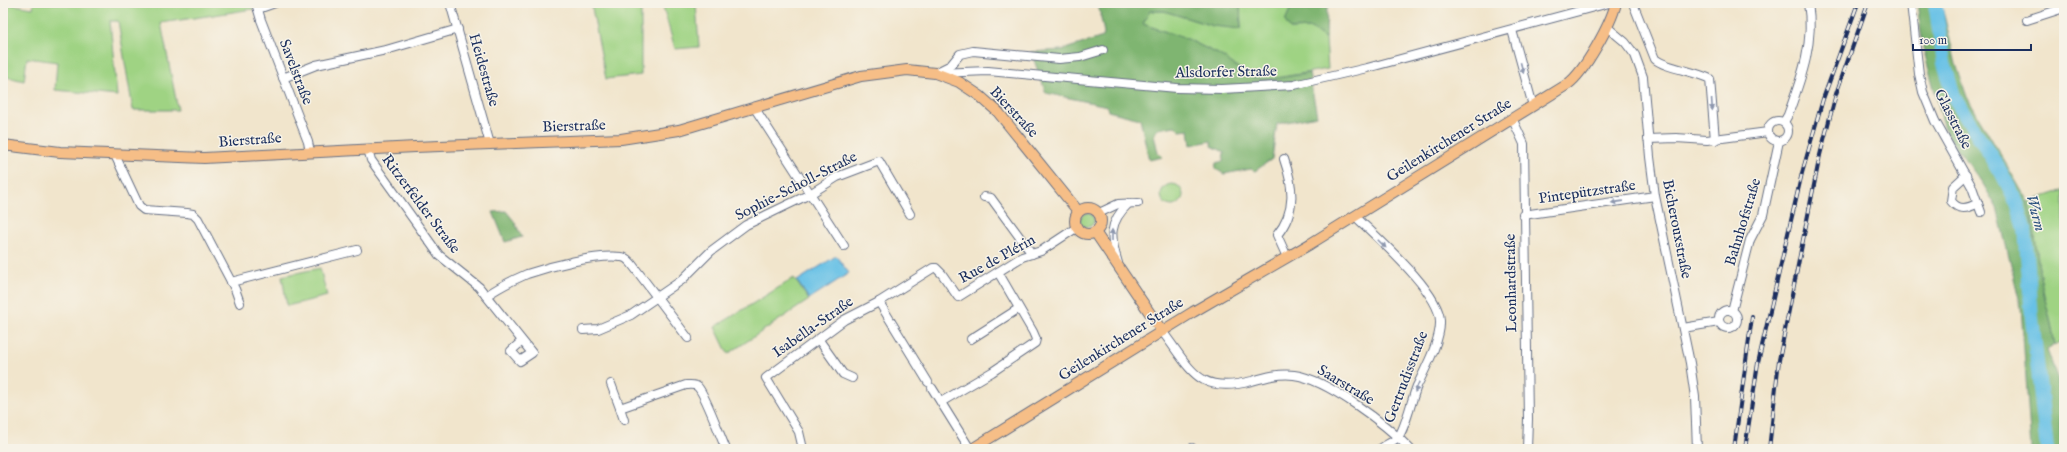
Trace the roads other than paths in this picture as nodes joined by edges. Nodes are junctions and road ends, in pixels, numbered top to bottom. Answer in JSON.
{"nodes":[{"id":1,"x":275,"y":3,"type":"edge"},
{"id":2,"x":450,"y":3,"type":"edge"},
{"id":3,"x":1609,"y":3,"type":"edge"},
{"id":4,"x":1616,"y":3,"type":"edge"},
{"id":5,"x":1636,"y":3,"type":"edge"},
{"id":6,"x":1808,"y":3,"type":"edge"},
{"id":7,"x":1911,"y":3,"type":"edge"},
{"id":8,"x":257,"y":6,"type":"edge"},
{"id":9,"x":2064,"y":8,"type":"edge"},
{"id":10,"x":2027,"y":20,"type":"dead end"},
{"id":11,"x":1607,"y":27,"type":"junction"},
{"id":12,"x":458,"y":29,"type":"junction"},
{"id":13,"x":1512,"y":30,"type":"junction"},
{"id":14,"x":1103,"y":50,"type":"dead end"},
{"id":15,"x":935,"y":73,"type":"junction"},
{"id":16,"x":283,"y":78,"type":"junction"},
{"id":17,"x":1533,"y":106,"type":"junction"},
{"id":18,"x":754,"y":107,"type":"junction"},
{"id":19,"x":1512,"y":118,"type":"junction"},
{"id":20,"x":1784,"y":122,"type":"junction"},
{"id":21,"x":1768,"y":132,"type":"junction"},
{"id":22,"x":1648,"y":139,"type":"junction"},
{"id":23,"x":1715,"y":140,"type":"junction"},
{"id":24,"x":1779,"y":141,"type":"junction"},
{"id":25,"x":490,"y":144,"type":"junction"},
{"id":26,"x":3,"y":145,"type":"edge"},
{"id":27,"x":368,"y":149,"type":"junction"},
{"id":28,"x":310,"y":152,"type":"junction"},
{"id":29,"x":114,"y":155,"type":"junction"},
{"id":30,"x":1284,"y":159,"type":"dead end"},
{"id":31,"x":1966,"y":175,"type":"junction"},
{"id":32,"x":810,"y":194,"type":"junction"},
{"id":33,"x":1655,"y":196,"type":"junction"},
{"id":34,"x":984,"y":197,"type":"dead end"},
{"id":35,"x":1129,"y":203,"type":"junction"},
{"id":36,"x":1138,"y":203,"type":"dead end"},
{"id":37,"x":1978,"y":203,"type":"junction"},
{"id":38,"x":1078,"y":211,"type":"junction"},
{"id":39,"x":1981,"y":212,"type":"dead end"},
{"id":40,"x":1099,"y":213,"type":"junction"},
{"id":41,"x":910,"y":214,"type":"dead end"},
{"id":42,"x":1524,"y":215,"type":"junction"},
{"id":43,"x":1355,"y":216,"type":"junction"},
{"id":44,"x":1076,"y":228,"type":"junction"},
{"id":45,"x":1095,"y":232,"type":"junction"},
{"id":46,"x":844,"y":246,"type":"dead end"},
{"id":47,"x":357,"y":250,"type":"dead end"},
{"id":48,"x":1032,"y":254,"type":"junction"},
{"id":49,"x":1287,"y":257,"type":"junction"},
{"id":50,"x":1121,"y":271,"type":"junction"},
{"id":51,"x":998,"y":272,"type":"junction"},
{"id":52,"x":231,"y":282,"type":"junction"},
{"id":53,"x":486,"y":296,"type":"junction"},
{"id":54,"x":658,"y":297,"type":"junction"},
{"id":55,"x":879,"y":302,"type":"junction"},
{"id":56,"x":240,"y":304,"type":"dead end"},
{"id":57,"x":1018,"y":309,"type":"junction"},
{"id":58,"x":1732,"y":311,"type":"junction"},
{"id":59,"x":1719,"y":322,"type":"junction"},
{"id":60,"x":1683,"y":328,"type":"junction"},
{"id":61,"x":583,"y":330,"type":"dead end"},
{"id":62,"x":1162,"y":331,"type":"junction"},
{"id":63,"x":688,"y":338,"type":"dead end"},
{"id":64,"x":971,"y":339,"type":"dead end"},
{"id":65,"x":819,"y":340,"type":"junction"},
{"id":66,"x":522,"y":341,"type":"dead end"},
{"id":67,"x":852,"y":378,"type":"dead end"},
{"id":68,"x":611,"y":384,"type":"dead end"},
{"id":69,"x":941,"y":402,"type":"junction"},
{"id":70,"x":620,"y":408,"type":"junction"},
{"id":71,"x":624,"y":420,"type":"dead end"},
{"id":72,"x":1398,"y":437,"type":"junction"},
{"id":73,"x":726,"y":449,"type":"edge"},
{"id":74,"x":803,"y":449,"type":"edge"},
{"id":75,"x":971,"y":449,"type":"edge"},
{"id":76,"x":1380,"y":449,"type":"edge"},
{"id":77,"x":1410,"y":449,"type":"edge"},
{"id":78,"x":1527,"y":449,"type":"edge"},
{"id":79,"x":1696,"y":449,"type":"edge"}],
"edges":[{"from":1,"to":8,"type":"street"},
{"from":2,"to":12,"type":"street","name":"Heidestraße"},
{"from":3,"to":13,"type":"street","name":"Alsdorfer Straße"},
{"from":4,"to":11,"type":"main road","name":"Geilenkirchener Straße"},
{"from":5,"to":23,"type":"street","one_way":true},
{"from":6,"to":20,"type":"street"},
{"from":7,"to":31,"type":"street","name":"Glasstraße"},
{"from":8,"to":16,"type":"street","name":"Savelstraße"},
{"from":9,"to":10,"type":"street"},
{"from":11,"to":17,"type":"main road","name":"Geilenkirchener Straße"},
{"from":11,"to":22,"type":"street","name":"Bicherouxstraße"},
{"from":12,"to":16,"type":"street"},
{"from":12,"to":25,"type":"street","name":"Heidestraße"},
{"from":13,"to":15,"type":"street","name":"Alsdorfer Straße"},
{"from":13,"to":17,"type":"street","one_way":true},
{"from":14,"to":15,"type":"street"},
{"from":15,"to":18,"type":"main road","name":"Bierstraße"},
{"from":15,"to":38,"type":"main road","name":"Bierstraße"},
{"from":16,"to":28,"type":"street","name":"Savelstraße"},
{"from":17,"to":19,"type":"main road","name":"Geilenkirchener Straße"},
{"from":18,"to":25,"type":"main road","name":"Bierstraße"},
{"from":18,"to":32,"type":"street"},
{"from":19,"to":42,"type":"street","name":"Leonhardstraße"},
{"from":19,"to":43,"type":"main road","name":"Geilenkirchener Straße"},
{"from":20,"to":21,"type":"street"},
{"from":20,"to":24,"type":"street"},
{"from":21,"to":23,"type":"street"},
{"from":21,"to":24,"type":"street"},
{"from":22,"to":23,"type":"street"},
{"from":22,"to":33,"type":"street","name":"Bicherouxstraße"},
{"from":24,"to":58,"type":"street","name":"Bahnhofstraße"},
{"from":25,"to":27,"type":"main road","name":"Bierstraße"},
{"from":26,"to":29,"type":"main road","name":"Bierstraße"},
{"from":27,"to":28,"type":"main road","name":"Bierstraße"},
{"from":27,"to":53,"type":"street","name":"Ritzerfelder Straße"},
{"from":28,"to":29,"type":"main road","name":"Bierstraße"},
{"from":29,"to":52,"type":"street"},
{"from":30,"to":49,"type":"street"},
{"from":31,"to":37,"type":"street","name":"Glasstraße"},
{"from":31,"to":37,"type":"street"},
{"from":32,"to":41,"type":"street","name":"Sophie-Scholl-Straße"},
{"from":32,"to":46,"type":"street"},
{"from":32,"to":54,"type":"street","name":"Sophie-Scholl-Straße"},
{"from":33,"to":42,"type":"street","name":"Pintepützstraße","one_way":true},
{"from":33,"to":60,"type":"street","name":"Bicherouxstraße"},
{"from":34,"to":48,"type":"street"},
{"from":35,"to":36,"type":"street"},
{"from":35,"to":40,"type":"street"},
{"from":50,"to":35,"type":"street","one_way":true},
{"from":37,"to":39,"type":"street","name":"Glasstraße"},
{"from":38,"to":40,"type":"main road"},
{"from":38,"to":44,"type":"main road"},
{"from":40,"to":45,"type":"main road"},
{"from":42,"to":78,"type":"street","name":"Leonhardstraße"},
{"from":43,"to":49,"type":"main road","name":"Geilenkirchener Straße"},
{"from":43,"to":72,"type":"street","name":"Gertrudisstraße","one_way":true},
{"from":44,"to":45,"type":"main road"},
{"from":44,"to":48,"type":"street","name":"Rue de Plérin"},
{"from":45,"to":50,"type":"main road"},
{"from":47,"to":52,"type":"street"},
{"from":48,"to":51,"type":"street","name":"Rue de Plérin"},
{"from":49,"to":62,"type":"main road","name":"Geilenkirchener Straße"},
{"from":50,"to":62,"type":"main road"},
{"from":51,"to":55,"type":"street","name":"Rue de Plérin"},
{"from":51,"to":57,"type":"street"},
{"from":52,"to":56,"type":"street"},
{"from":53,"to":54,"type":"street"},
{"from":53,"to":66,"type":"street","name":"Ritzerfelder Straße"},
{"from":54,"to":61,"type":"street","name":"Sophie-Scholl-Straße"},
{"from":54,"to":63,"type":"street"},
{"from":55,"to":65,"type":"street","name":"Isabella-Straße"},
{"from":55,"to":69,"type":"street"},
{"from":57,"to":64,"type":"street"},
{"from":57,"to":69,"type":"street"},
{"from":58,"to":59,"type":"street"},
{"from":58,"to":59,"type":"street","name":"Bahnhofstraße"},
{"from":59,"to":60,"type":"street","name":"Bahnhofstraße"},
{"from":60,"to":79,"type":"street","name":"Bicherouxstraße"},
{"from":62,"to":72,"type":"street","name":"Saarstraße"},
{"from":62,"to":75,"type":"main road","name":"Geilenkirchener Straße"},
{"from":65,"to":67,"type":"street"},
{"from":65,"to":74,"type":"street","name":"Isabella-Straße"},
{"from":68,"to":70,"type":"street"},
{"from":69,"to":75,"type":"street"},
{"from":70,"to":71,"type":"street"},
{"from":70,"to":73,"type":"street"},
{"from":72,"to":76,"type":"street"},
{"from":72,"to":77,"type":"street","name":"Saarstraße"}]}
